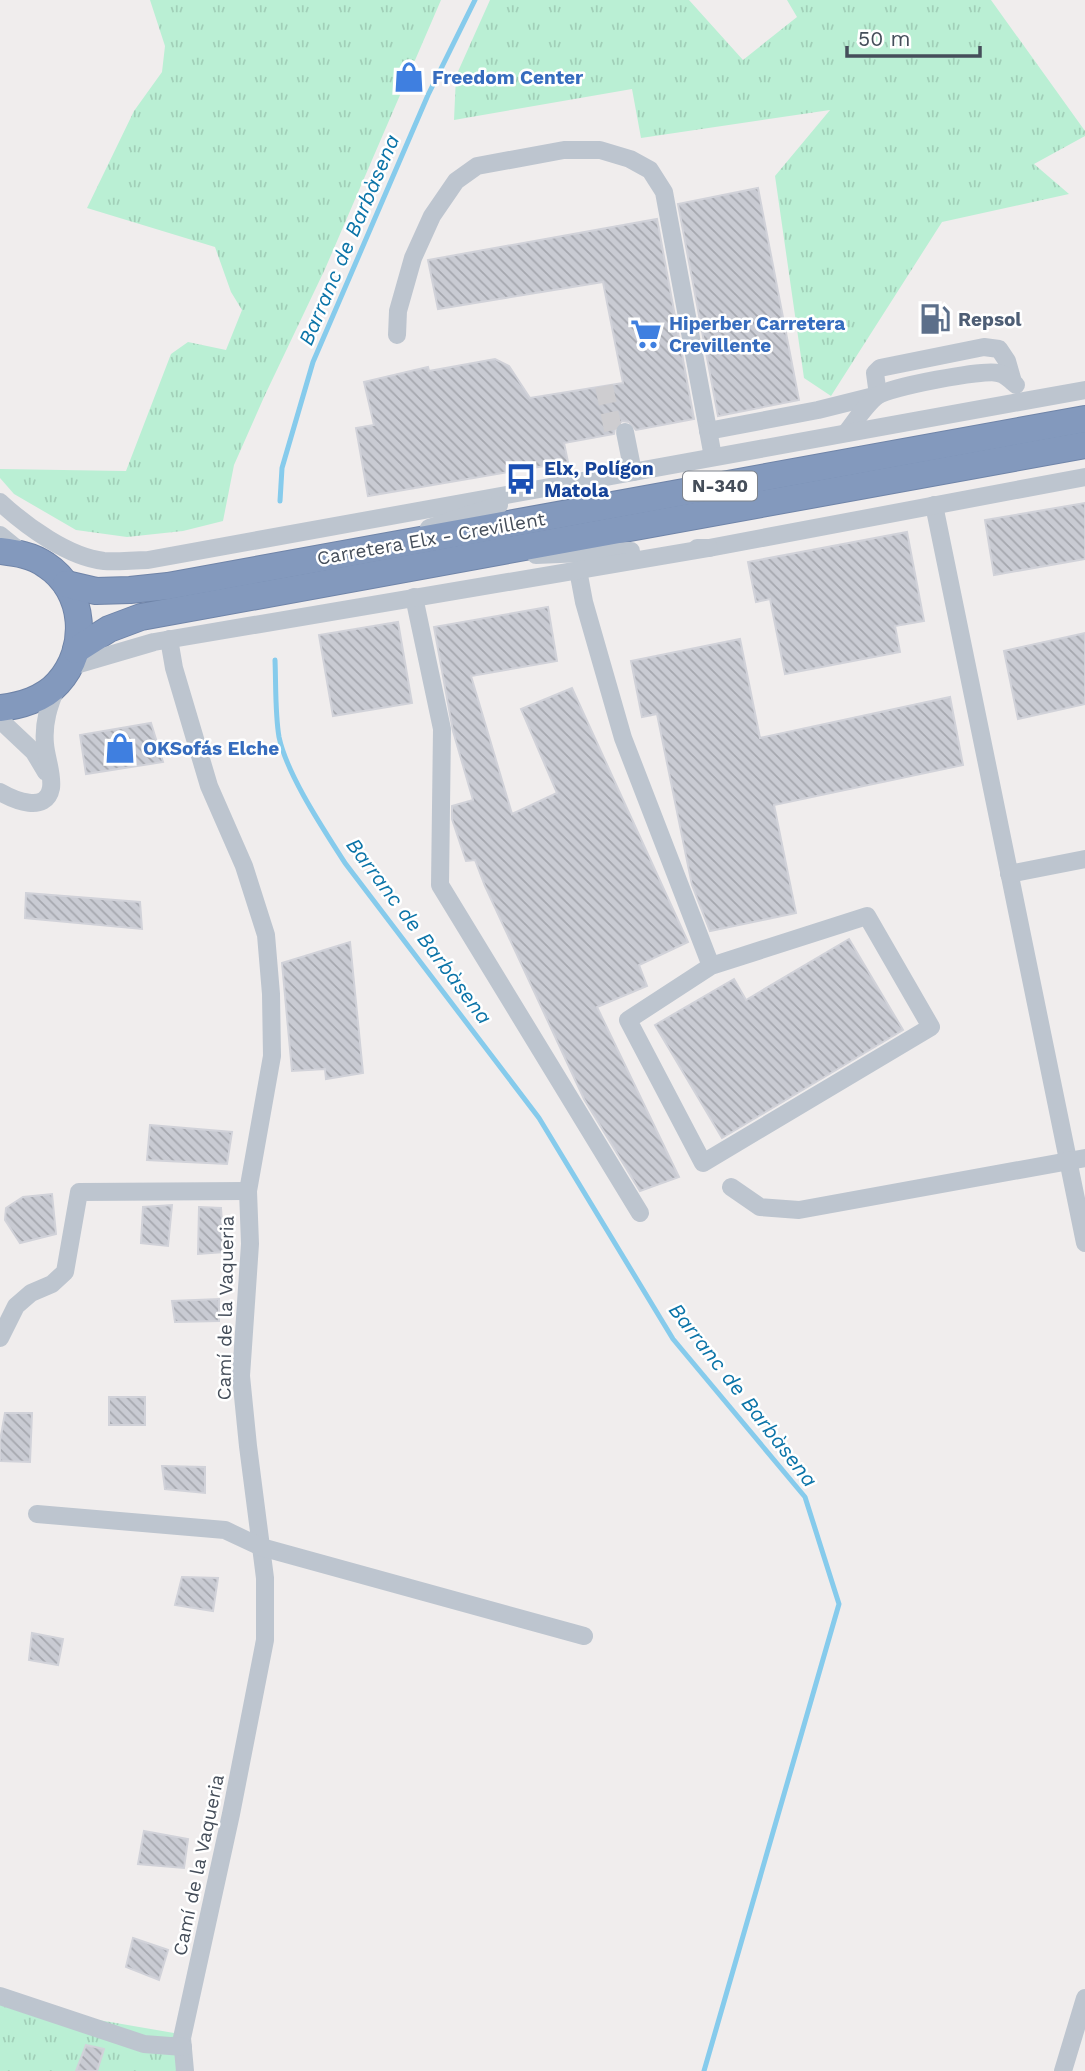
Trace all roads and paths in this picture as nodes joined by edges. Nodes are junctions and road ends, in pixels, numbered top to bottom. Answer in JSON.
{"nodes":[{"id":1,"x":397,"y":335,"type":"dead end"},
{"id":2,"x":1013,"y":382,"type":"junction"},
{"id":3,"x":1085,"y":390,"type":"edge"},
{"id":4,"x":878,"y":395,"type":"junction"},
{"id":5,"x":1030,"y":400,"type":"junction"},
{"id":6,"x":1085,"y":419,"type":"edge"},
{"id":7,"x":708,"y":431,"type":"junction"},
{"id":8,"x":619,"y":433,"type":"tunnel mouth"},
{"id":9,"x":846,"y":433,"type":"junction"},
{"id":10,"x":1085,"y":445,"type":"edge"},
{"id":11,"x":713,"y":457,"type":"junction"},
{"id":12,"x":628,"y":472,"type":"junction"},
{"id":13,"x":1085,"y":477,"type":"edge"},
{"id":14,"x":562,"y":485,"type":"junction"},
{"id":15,"x":0,"y":502,"type":"edge"},
{"id":16,"x":934,"y":505,"type":"junction"},
{"id":17,"x":0,"y":535,"type":"edge"},
{"id":18,"x":709,"y":548,"type":"junction"},
{"id":19,"x":11,"y":552,"type":"edge"},
{"id":20,"x":356,"y":552,"type":"junction"},
{"id":21,"x":460,"y":559,"type":"junction"},
{"id":22,"x":578,"y":570,"type":"junction"},
{"id":23,"x":66,"y":584,"type":"junction"},
{"id":24,"x":414,"y":597,"type":"junction"},
{"id":25,"x":169,"y":639,"type":"junction"},
{"id":26,"x":68,"y":667,"type":"junction"},
{"id":27,"x":0,"y":708,"type":"edge"},
{"id":28,"x":0,"y":720,"type":"edge"},
{"id":29,"x":50,"y":778,"type":"junction"},
{"id":30,"x":0,"y":792,"type":"edge"},
{"id":31,"x":1085,"y":859,"type":"edge"},
{"id":32,"x":1009,"y":874,"type":"junction"},
{"id":33,"x":711,"y":966,"type":"junction"},
{"id":34,"x":1077,"y":1159,"type":"edge"},
{"id":35,"x":731,"y":1187,"type":"dead end"},
{"id":36,"x":248,"y":1191,"type":"junction"},
{"id":37,"x":640,"y":1213,"type":"dead end"},
{"id":38,"x":1085,"y":1243,"type":"edge"},
{"id":39,"x":0,"y":1338,"type":"edge"},
{"id":40,"x":37,"y":1514,"type":"dead end"},
{"id":41,"x":261,"y":1547,"type":"junction"},
{"id":42,"x":584,"y":1636,"type":"dead end"},
{"id":43,"x":0,"y":1996,"type":"edge"},
{"id":44,"x":1085,"y":1998,"type":"edge"},
{"id":45,"x":181,"y":2062,"type":"edge"},
{"id":46,"x":1063,"y":2071,"type":"edge"}],
"edges":[{"from":1,"to":7,"type":"street"},
{"from":2,"to":4,"type":"street"},
{"from":2,"to":4,"type":"street"},
{"from":2,"to":5,"type":"street"},
{"from":3,"to":5,"type":"street"},
{"from":4,"to":7,"type":"street"},
{"from":4,"to":9,"type":"street"},
{"from":5,"to":9,"type":"street"},
{"from":6,"to":20,"type":"highway","name":"Carretera Elx - Crevillent","number":"N-340"},
{"from":7,"to":11,"type":"street"},
{"from":8,"to":12,"type":"street"},
{"from":9,"to":11,"type":"street"},
{"from":10,"to":21,"type":"highway","name":"Carretera Elx - Crevillent","number":"N-340"},
{"from":11,"to":12,"type":"street"},
{"from":12,"to":14,"type":"street"},
{"from":13,"to":16,"type":"street"},
{"from":14,"to":15,"type":"street"},
{"from":14,"to":20,"type":"street"},
{"from":16,"to":18,"type":"street"},
{"from":16,"to":32,"type":"street"},
{"from":17,"to":19,"type":"street"},
{"from":18,"to":21,"type":"street"},
{"from":18,"to":22,"type":"street"},
{"from":19,"to":23,"type":"highway","number":"N-340"},
{"from":20,"to":23,"type":"highway","name":"Carretera Elx - Crevillent","number":"N-340"},
{"from":21,"to":26,"type":"highway","name":"Carretera Elx - Crevillent","number":"N-340"},
{"from":22,"to":24,"type":"street"},
{"from":22,"to":33,"type":"street"},
{"from":23,"to":26,"type":"highway","number":"N-340"},
{"from":24,"to":25,"type":"street"},
{"from":24,"to":37,"type":"street"},
{"from":25,"to":26,"type":"street"},
{"from":25,"to":36,"type":"street","name":"Camí de la Vaqueria"},
{"from":26,"to":27,"type":"highway","number":"N-340"},
{"from":26,"to":29,"type":"street"},
{"from":28,"to":29,"type":"street"},
{"from":29,"to":30,"type":"street"},
{"from":31,"to":32,"type":"street"},
{"from":32,"to":34,"type":"street"},
{"from":33,"to":33,"type":"street"},
{"from":34,"to":35,"type":"street"},
{"from":34,"to":38,"type":"street"},
{"from":36,"to":39,"type":"street"},
{"from":36,"to":41,"type":"street","name":"Camí de la Vaqueria"},
{"from":40,"to":41,"type":"street"},
{"from":41,"to":42,"type":"street"},
{"from":41,"to":45,"type":"street","name":"Camí de la Vaqueria"},
{"from":43,"to":45,"type":"street"},
{"from":44,"to":46,"type":"street"}]}
